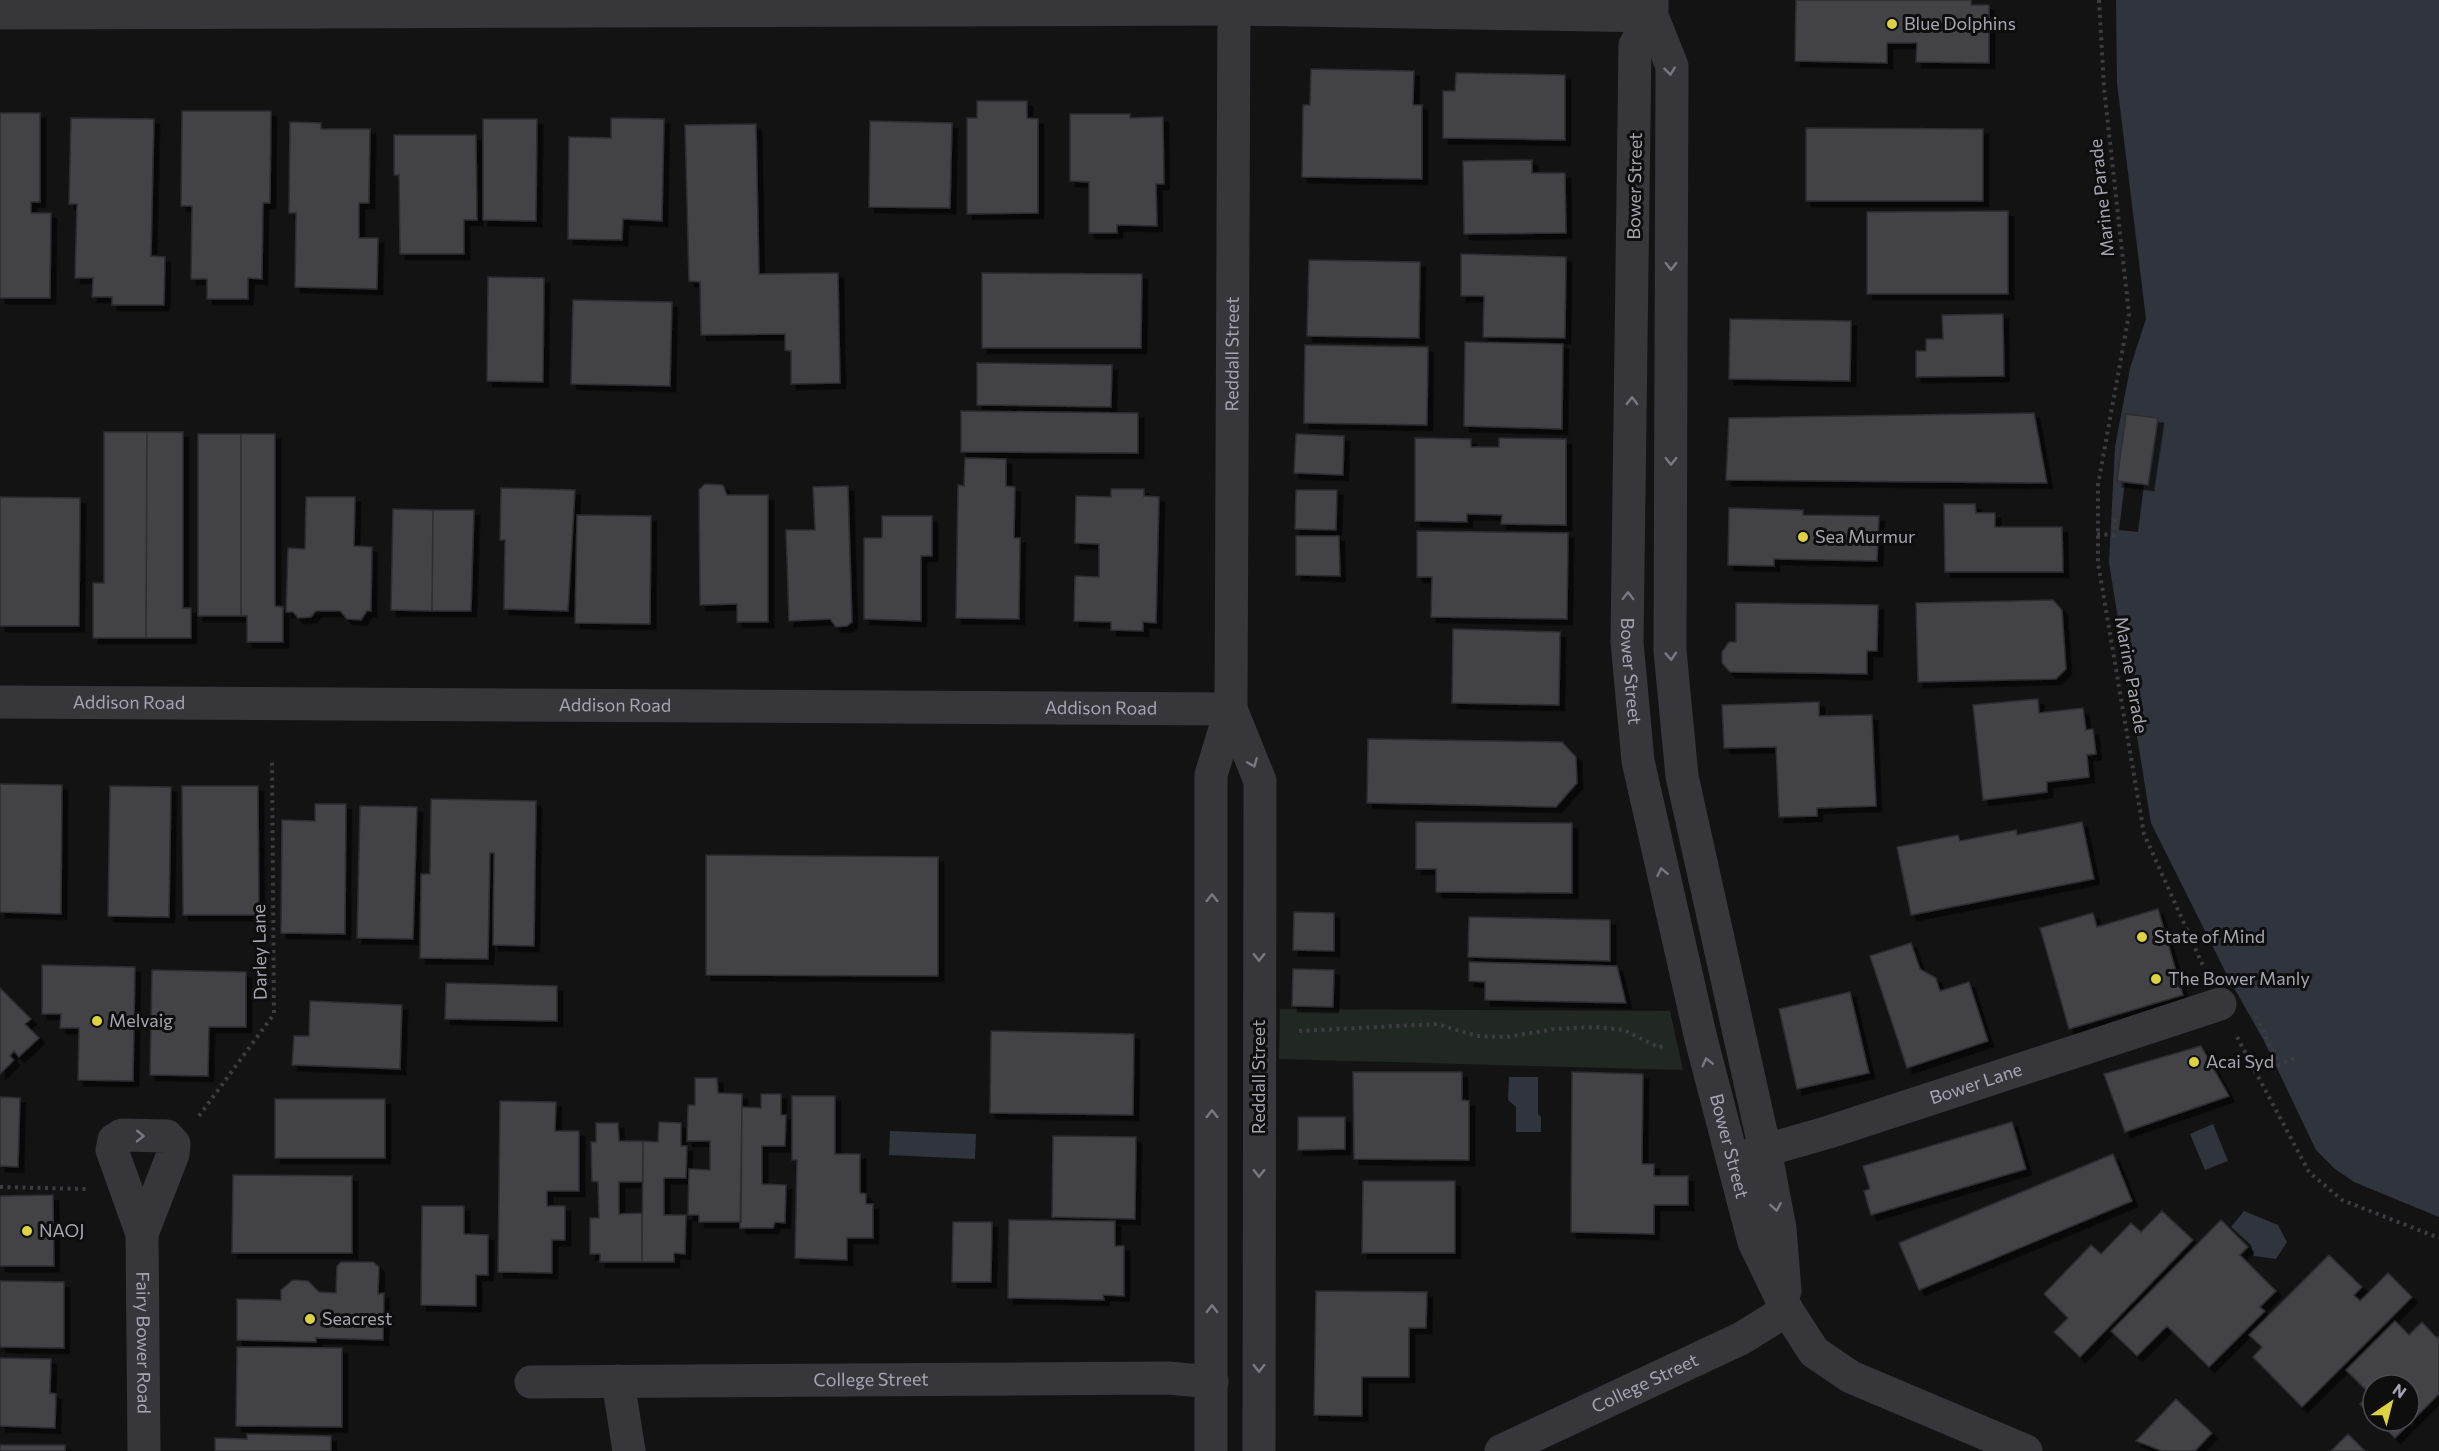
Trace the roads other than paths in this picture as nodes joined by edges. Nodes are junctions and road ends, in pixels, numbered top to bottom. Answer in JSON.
{"nodes":[{"id":1,"x":1234,"y":5,"type":"edge"},
{"id":2,"x":1653,"y":8,"type":"edge"},
{"id":3,"x":0,"y":13,"type":"edge"},
{"id":4,"x":0,"y":702,"type":"edge"},
{"id":5,"x":1231,"y":709,"type":"junction"},
{"id":6,"x":2220,"y":1004,"type":"road end"},
{"id":7,"x":1765,"y":1150,"type":"junction"},
{"id":8,"x":1731,"y":1160,"type":"junction"},
{"id":9,"x":142,"y":1234,"type":"junction"},
{"id":10,"x":1787,"y":1310,"type":"junction"},
{"id":11,"x":618,"y":1381,"type":"junction"},
{"id":12,"x":531,"y":1382,"type":"dead end"},
{"id":13,"x":1212,"y":1383,"type":"junction"},
{"id":14,"x":144,"y":1451,"type":"edge"},
{"id":15,"x":629,"y":1451,"type":"edge"},
{"id":16,"x":1211,"y":1451,"type":"edge"},
{"id":17,"x":1259,"y":1451,"type":"edge"},
{"id":18,"x":1501,"y":1451,"type":"edge"},
{"id":19,"x":2026,"y":1451,"type":"edge"}],
"edges":[{"from":1,"to":2,"type":"street"},
{"from":1,"to":3,"type":"street"},
{"from":1,"to":5,"type":"street","name":"Reddall Street"},
{"from":2,"to":7,"type":"street","name":"Bower Street","one_way":true},
{"from":8,"to":2,"type":"street","name":"Bower Street","one_way":true},
{"from":4,"to":5,"type":"street","name":"Addison Road"},
{"from":13,"to":5,"type":"street","name":"Reddall Street","one_way":true},
{"from":5,"to":17,"type":"street","name":"Reddall Street","one_way":true},
{"from":6,"to":7,"type":"street","name":"Bower Lane"},
{"from":7,"to":8,"type":"street","name":"Bower Lane"},
{"from":7,"to":10,"type":"street","name":"Bower Street","one_way":true},
{"from":8,"to":10,"type":"street","name":"Bower Street"},
{"from":9,"to":9,"type":"street","name":"Fairy Bower Road","one_way":true},
{"from":9,"to":14,"type":"street","name":"Fairy Bower Road"},
{"from":10,"to":18,"type":"street","name":"College Street"},
{"from":10,"to":19,"type":"street","name":"Bower Street"},
{"from":11,"to":12,"type":"street","name":"College Street"},
{"from":11,"to":13,"type":"street","name":"College Street"},
{"from":11,"to":15,"type":"street"},
{"from":13,"to":16,"type":"street","name":"Reddall Street"}]}
